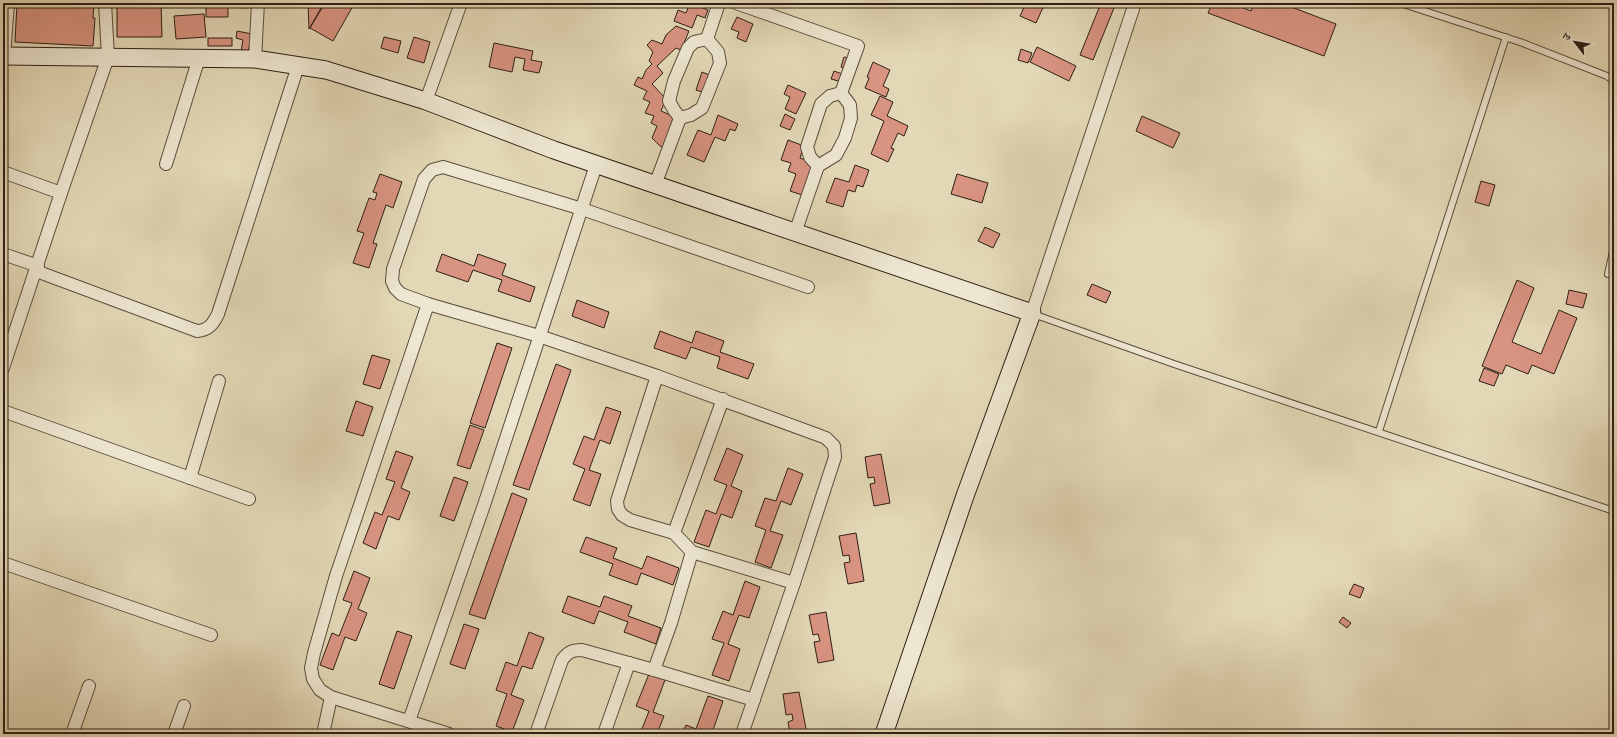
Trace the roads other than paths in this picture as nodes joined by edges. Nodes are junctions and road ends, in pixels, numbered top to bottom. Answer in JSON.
{"nodes":[{"id":1,"x":8,"y":3,"type":"edge"},
{"id":2,"x":105,"y":3,"type":"edge"},
{"id":3,"x":258,"y":3,"type":"edge"},
{"id":4,"x":461,"y":3,"type":"edge"},
{"id":5,"x":720,"y":3,"type":"edge"},
{"id":6,"x":736,"y":3,"type":"edge"},
{"id":7,"x":1135,"y":3,"type":"edge"},
{"id":8,"x":1400,"y":3,"type":"edge"},
{"id":9,"x":1506,"y":37,"type":"junction"},
{"id":10,"x":707,"y":39,"type":"junction"},
{"id":11,"x":3,"y":56,"type":"edge"},
{"id":12,"x":108,"y":57,"type":"junction"},
{"id":13,"x":199,"y":58,"type":"junction"},
{"id":14,"x":255,"y":59,"type":"junction"},
{"id":15,"x":298,"y":66,"type":"junction"},
{"id":16,"x":1614,"y":81,"type":"edge"},
{"id":17,"x":841,"y":93,"type":"junction"},
{"id":18,"x":426,"y":101,"type":"junction"},
{"id":19,"x":680,"y":118,"type":"junction"},
{"id":20,"x":166,"y":164,"type":"dead end"},
{"id":21,"x":596,"y":164,"type":"junction"},
{"id":22,"x":818,"y":166,"type":"junction"},
{"id":23,"x":3,"y":172,"type":"edge"},
{"id":24,"x":655,"y":185,"type":"junction"},
{"id":25,"x":61,"y":193,"type":"junction"},
{"id":26,"x":582,"y":209,"type":"junction"},
{"id":27,"x":795,"y":233,"type":"junction"},
{"id":28,"x":1614,"y":247,"type":"edge"},
{"id":29,"x":3,"y":254,"type":"edge"},
{"id":30,"x":37,"y":268,"type":"junction"},
{"id":31,"x":1608,"y":274,"type":"dead end"},
{"id":32,"x":808,"y":287,"type":"dead end"},
{"id":33,"x":428,"y":304,"type":"junction"},
{"id":34,"x":1032,"y":313,"type":"junction"},
{"id":35,"x":540,"y":336,"type":"junction"},
{"id":36,"x":3,"y":368,"type":"edge"},
{"id":37,"x":657,"y":376,"type":"junction"},
{"id":38,"x":219,"y":381,"type":"dead end"},
{"id":39,"x":723,"y":399,"type":"junction"},
{"id":40,"x":3,"y":411,"type":"edge"},
{"id":41,"x":1379,"y":431,"type":"junction"},
{"id":42,"x":190,"y":478,"type":"junction"},
{"id":43,"x":250,"y":499,"type":"dead end"},
{"id":44,"x":1614,"y":511,"type":"edge"},
{"id":45,"x":674,"y":533,"type":"junction"},
{"id":46,"x":692,"y":552,"type":"junction"},
{"id":47,"x":3,"y":563,"type":"edge"},
{"id":48,"x":794,"y":583,"type":"junction"},
{"id":49,"x":211,"y":635,"type":"dead end"},
{"id":50,"x":629,"y":663,"type":"junction"},
{"id":51,"x":654,"y":670,"type":"junction"},
{"id":52,"x":89,"y":686,"type":"dead end"},
{"id":53,"x":331,"y":698,"type":"junction"},
{"id":54,"x":754,"y":700,"type":"junction"},
{"id":55,"x":184,"y":706,"type":"dead end"},
{"id":56,"x":409,"y":721,"type":"junction"},
{"id":57,"x":429,"y":730,"type":"edge"},
{"id":58,"x":72,"y":734,"type":"edge"},
{"id":59,"x":174,"y":734,"type":"edge"},
{"id":60,"x":323,"y":734,"type":"edge"},
{"id":61,"x":449,"y":734,"type":"edge"},
{"id":62,"x":536,"y":734,"type":"edge"},
{"id":63,"x":604,"y":734,"type":"edge"},
{"id":64,"x":742,"y":734,"type":"edge"},
{"id":65,"x":884,"y":734,"type":"edge"}],
"edges":[{"from":1,"to":11,"type":"street"},
{"from":2,"to":12,"type":"street"},
{"from":3,"to":14,"type":"street"},
{"from":4,"to":18,"type":"street"},
{"from":5,"to":10,"type":"street"},
{"from":6,"to":17,"type":"street"},
{"from":7,"to":34,"type":"street"},
{"from":8,"to":9,"type":"lane"},
{"from":9,"to":16,"type":"lane"},
{"from":9,"to":41,"type":"lane"},
{"from":10,"to":19,"type":"street"},
{"from":10,"to":19,"type":"street"},
{"from":11,"to":12,"type":"street"},
{"from":12,"to":13,"type":"street"},
{"from":12,"to":25,"type":"street"},
{"from":13,"to":14,"type":"street"},
{"from":13,"to":20,"type":"street"},
{"from":14,"to":15,"type":"street"},
{"from":15,"to":18,"type":"street"},
{"from":15,"to":30,"type":"street"},
{"from":17,"to":22,"type":"street"},
{"from":17,"to":22,"type":"street"},
{"from":18,"to":21,"type":"street"},
{"from":19,"to":24,"type":"street"},
{"from":21,"to":24,"type":"street"},
{"from":21,"to":26,"type":"street"},
{"from":22,"to":27,"type":"street"},
{"from":23,"to":25,"type":"street"},
{"from":24,"to":27,"type":"street"},
{"from":25,"to":30,"type":"street"},
{"from":26,"to":32,"type":"street"},
{"from":26,"to":33,"type":"street"},
{"from":26,"to":35,"type":"street"},
{"from":27,"to":34,"type":"street"},
{"from":28,"to":31,"type":"lane"},
{"from":29,"to":30,"type":"street"},
{"from":30,"to":36,"type":"street"},
{"from":33,"to":35,"type":"street"},
{"from":33,"to":53,"type":"street"},
{"from":34,"to":41,"type":"lane"},
{"from":34,"to":65,"type":"street"},
{"from":35,"to":37,"type":"street"},
{"from":35,"to":56,"type":"street"},
{"from":37,"to":39,"type":"street"},
{"from":37,"to":45,"type":"street"},
{"from":38,"to":42,"type":"street"},
{"from":39,"to":45,"type":"street"},
{"from":39,"to":48,"type":"street"},
{"from":40,"to":42,"type":"street"},
{"from":41,"to":44,"type":"lane"},
{"from":42,"to":43,"type":"street"},
{"from":45,"to":46,"type":"street"},
{"from":46,"to":48,"type":"street"},
{"from":46,"to":51,"type":"street"},
{"from":47,"to":49,"type":"street"},
{"from":48,"to":54,"type":"street"},
{"from":50,"to":51,"type":"street"},
{"from":50,"to":62,"type":"street"},
{"from":50,"to":63,"type":"street"},
{"from":51,"to":54,"type":"street"},
{"from":52,"to":58,"type":"street"},
{"from":53,"to":56,"type":"street"},
{"from":53,"to":60,"type":"street"},
{"from":54,"to":64,"type":"street"},
{"from":55,"to":59,"type":"street"},
{"from":56,"to":57,"type":"street"},
{"from":57,"to":61,"type":"street"}]}
